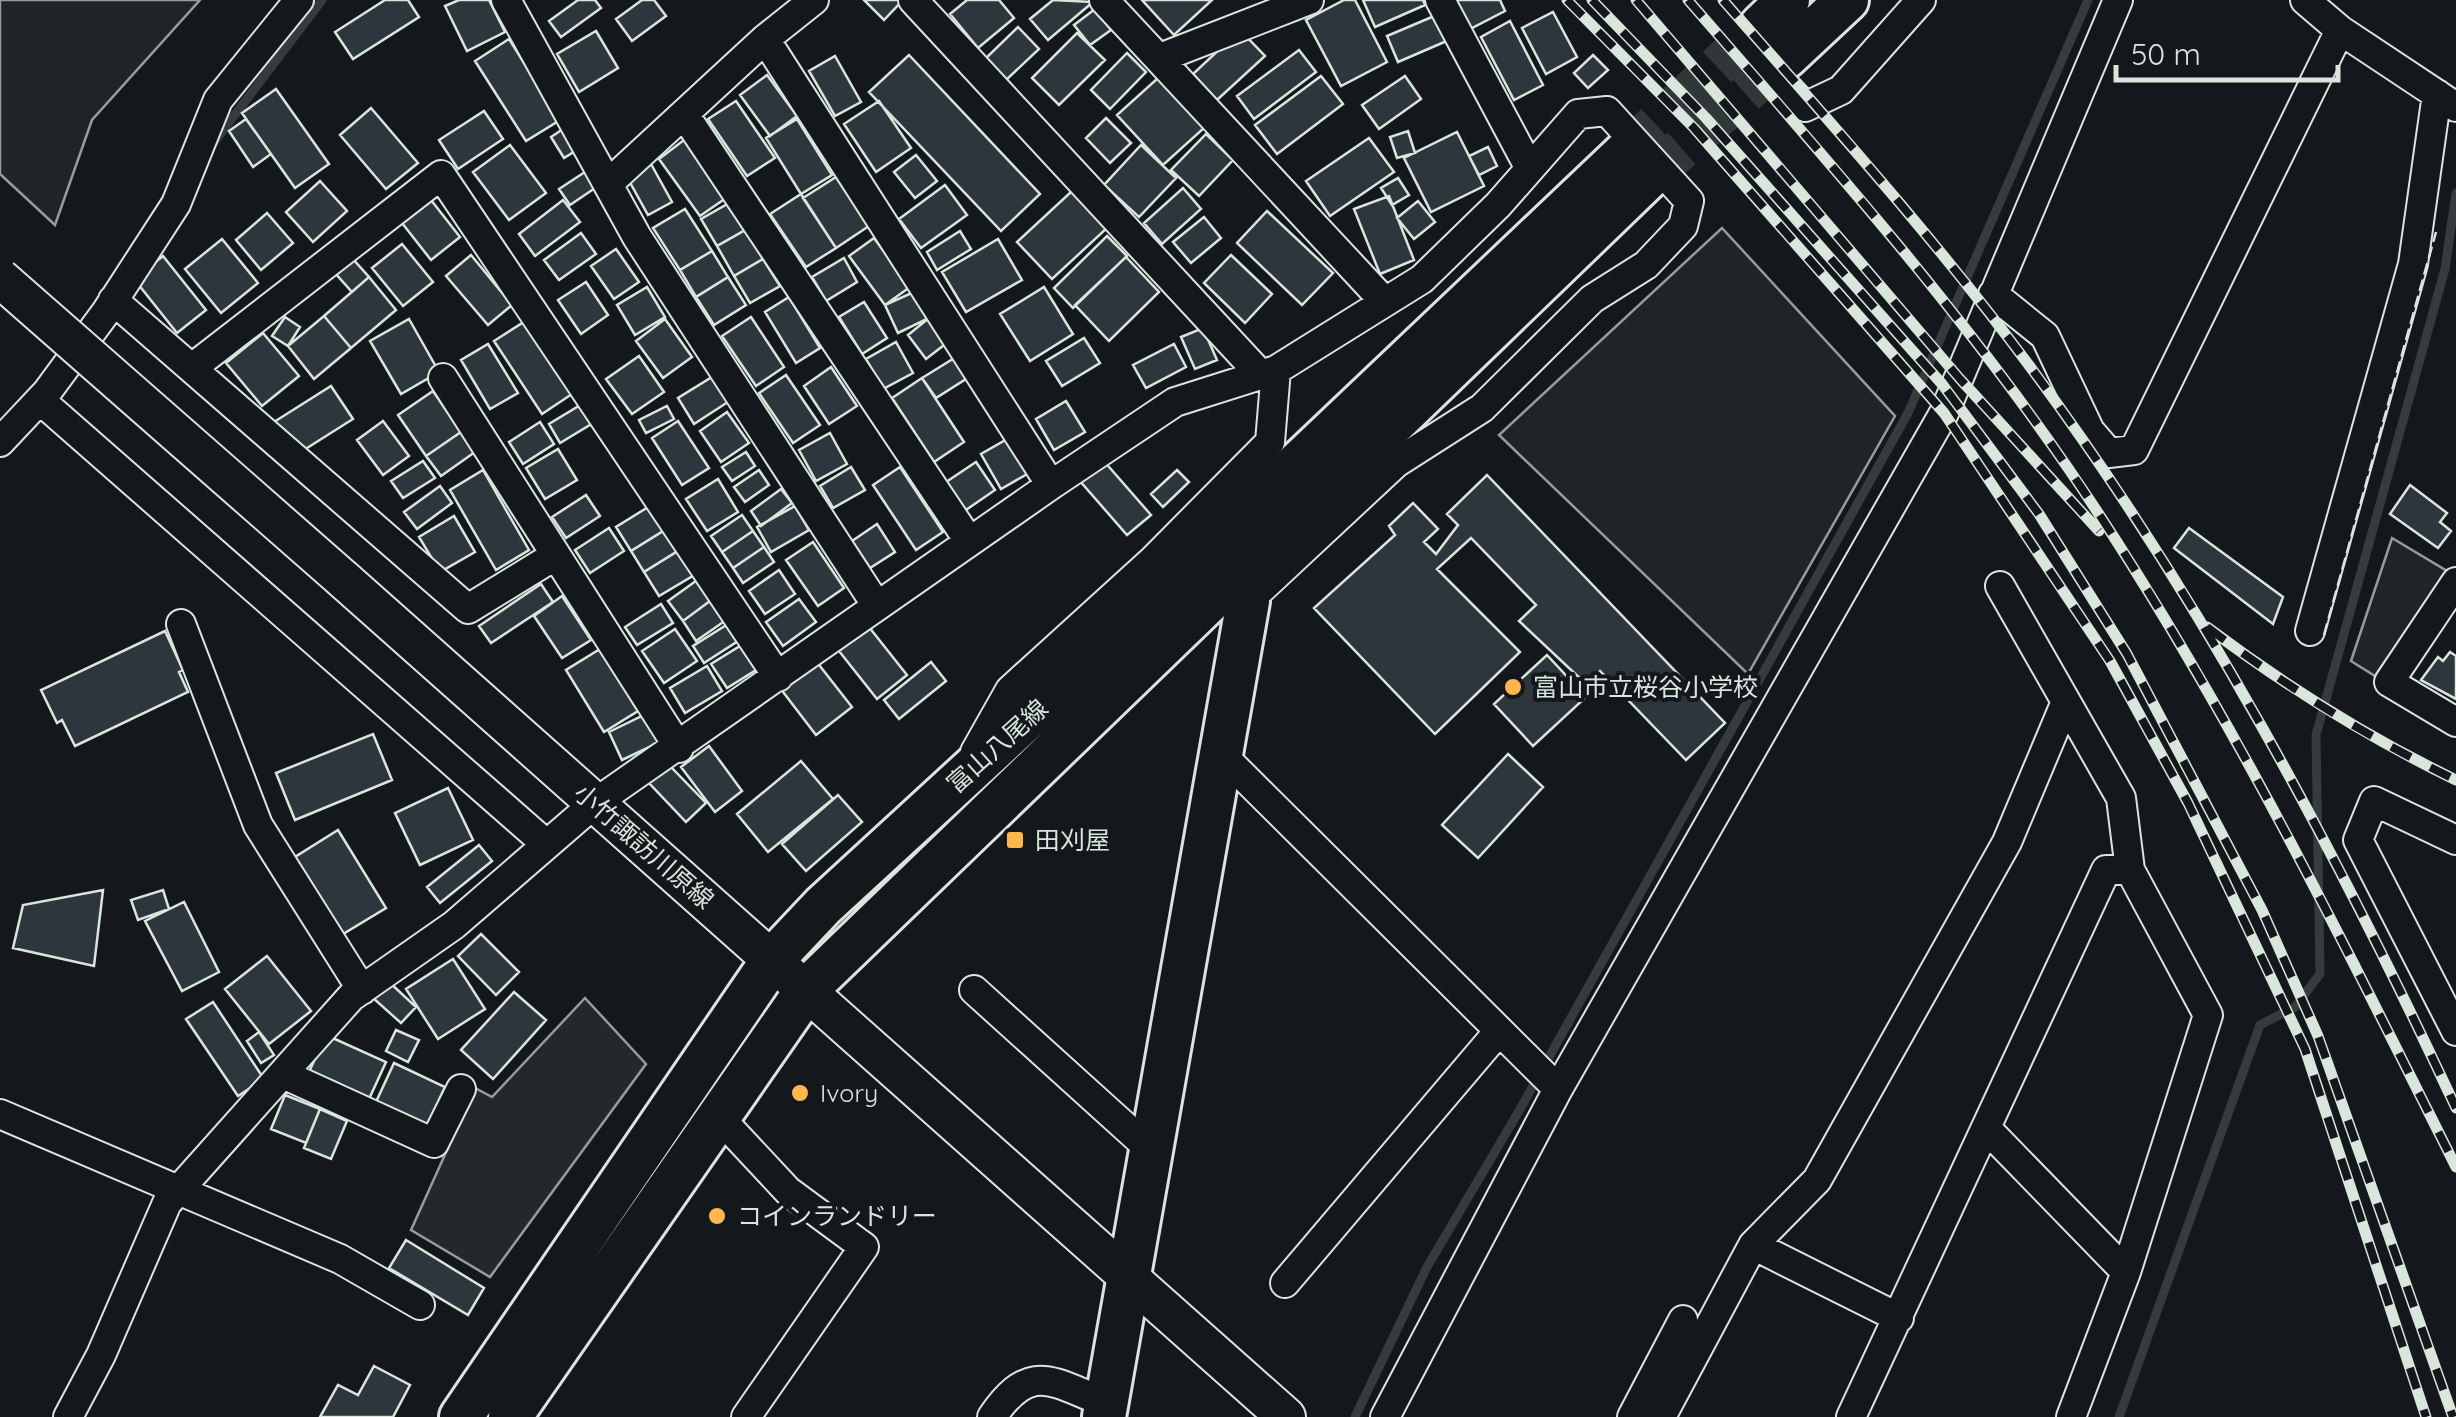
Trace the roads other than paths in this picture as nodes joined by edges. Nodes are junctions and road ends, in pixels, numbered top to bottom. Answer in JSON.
{"nodes":[{"id":1,"x":299,"y":0,"type":"edge"},
{"id":2,"x":506,"y":0,"type":"edge"},
{"id":3,"x":814,"y":0,"type":"edge"},
{"id":4,"x":913,"y":0,"type":"edge"},
{"id":5,"x":1104,"y":0,"type":"edge"},
{"id":6,"x":1309,"y":0,"type":"edge"},
{"id":7,"x":1440,"y":0,"type":"edge"},
{"id":8,"x":1706,"y":0,"type":"edge"},
{"id":9,"x":1847,"y":0,"type":"edge"},
{"id":10,"x":1921,"y":0,"type":"edge"},
{"id":11,"x":2118,"y":0,"type":"edge"},
{"id":12,"x":2305,"y":0,"type":"edge"},
{"id":13,"x":1779,"y":28,"type":"tunnel mouth"},
{"id":14,"x":2340,"y":30,"type":"junction"},
{"id":15,"x":765,"y":40,"type":"junction"},
{"id":16,"x":1160,"y":58,"type":"junction"},
{"id":17,"x":2446,"y":100,"type":"edge"},
{"id":18,"x":684,"y":114,"type":"junction"},
{"id":19,"x":1530,"y":167,"type":"junction"},
{"id":20,"x":609,"y":184,"type":"junction"},
{"id":21,"x":0,"y":278,"type":"edge"},
{"id":22,"x":1993,"y":294,"type":"junction"},
{"id":23,"x":114,"y":300,"type":"junction"},
{"id":24,"x":1384,"y":301,"type":"junction"},
{"id":25,"x":192,"y":368,"type":"junction"},
{"id":26,"x":1268,"y":372,"type":"junction"},
{"id":27,"x":443,"y":378,"type":"dead end"},
{"id":28,"x":40,"y":400,"type":"junction"},
{"id":29,"x":0,"y":442,"type":"edge"},
{"id":30,"x":1051,"y":485,"type":"junction"},
{"id":31,"x":969,"y":542,"type":"junction"},
{"id":32,"x":556,"y":556,"type":"junction"},
{"id":33,"x":2456,"y":582,"type":"edge"},
{"id":34,"x":2000,"y":586,"type":"dead end"},
{"id":35,"x":1248,"y":601,"type":"joint"},
{"id":36,"x":877,"y":606,"type":"junction"},
{"id":37,"x":181,"y":624,"type":"dead end"},
{"id":38,"x":2310,"y":631,"type":"dead end"},
{"id":39,"x":778,"y":677,"type":"junction"},
{"id":40,"x":2064,"y":704,"type":"junction"},
{"id":41,"x":2456,"y":722,"type":"edge"},
{"id":42,"x":679,"y":748,"type":"junction"},
{"id":43,"x":1222,"y":755,"type":"junction"},
{"id":44,"x":958,"y":782,"type":"junction"},
{"id":45,"x":595,"y":804,"type":"junction"},
{"id":46,"x":2456,"y":840,"type":"edge"},
{"id":47,"x":546,"y":844,"type":"junction"},
{"id":48,"x":2130,"y":870,"type":"junction"},
{"id":49,"x":774,"y":958,"type":"junction"},
{"id":50,"x":808,"y":988,"type":"junction"},
{"id":51,"x":362,"y":990,"type":"junction"},
{"id":52,"x":974,"y":990,"type":"dead end"},
{"id":53,"x":1499,"y":1031,"type":"junction"},
{"id":54,"x":2456,"y":1032,"type":"edge"},
{"id":55,"x":282,"y":1074,"type":"junction"},
{"id":56,"x":461,"y":1089,"type":"dead end"},
{"id":57,"x":1558,"y":1089,"type":"junction"},
{"id":58,"x":0,"y":1114,"type":"edge"},
{"id":59,"x":718,"y":1116,"type":"junction"},
{"id":60,"x":1987,"y":1129,"type":"junction"},
{"id":61,"x":1151,"y":1150,"type":"junction"},
{"id":62,"x":177,"y":1193,"type":"junction"},
{"id":63,"x":1753,"y":1246,"type":"junction"},
{"id":64,"x":2126,"y":1272,"type":"junction"},
{"id":65,"x":1128,"y":1276,"type":"junction"},
{"id":66,"x":1285,"y":1283,"type":"dead end"},
{"id":67,"x":420,"y":1304,"type":"dead end"},
{"id":68,"x":1899,"y":1318,"type":"junction"},
{"id":69,"x":1683,"y":1320,"type":"dead end"},
{"id":70,"x":1105,"y":1410,"type":"edge"},
{"id":71,"x":68,"y":1417,"type":"edge"},
{"id":72,"x":461,"y":1417,"type":"edge"},
{"id":73,"x":510,"y":1417,"type":"edge"},
{"id":74,"x":746,"y":1417,"type":"edge"},
{"id":75,"x":992,"y":1417,"type":"edge"},
{"id":76,"x":1286,"y":1417,"type":"edge"},
{"id":77,"x":1385,"y":1417,"type":"edge"},
{"id":78,"x":1632,"y":1417,"type":"edge"},
{"id":79,"x":1661,"y":1417,"type":"edge"},
{"id":80,"x":1852,"y":1417,"type":"edge"},
{"id":81,"x":2071,"y":1417,"type":"edge"}],
"edges":[{"from":1,"to":23,"type":"street"},
{"from":2,"to":20,"type":"street"},
{"from":3,"to":15,"type":"street"},
{"from":4,"to":26,"type":"street"},
{"from":5,"to":16,"type":"street"},
{"from":6,"to":16,"type":"street"},
{"from":7,"to":19,"type":"street"},
{"from":8,"to":10,"type":"street"},
{"from":9,"to":13,"type":"main road"},
{"from":11,"to":22,"type":"street"},
{"from":12,"to":14,"type":"street"},
{"from":14,"to":17,"type":"street"},
{"from":14,"to":22,"type":"street"},
{"from":15,"to":18,"type":"street"},
{"from":15,"to":30,"type":"street"},
{"from":16,"to":24,"type":"street"},
{"from":17,"to":38,"type":"street"},
{"from":18,"to":20,"type":"street"},
{"from":18,"to":31,"type":"street"},
{"from":19,"to":24,"type":"street"},
{"from":19,"to":35,"type":"street"},
{"from":20,"to":36,"type":"street"},
{"from":21,"to":45,"type":"main road","name":"小竹諏訪川原線","bridge":true},
{"from":22,"to":57,"type":"street"},
{"from":23,"to":25,"type":"street"},
{"from":23,"to":28,"type":"street"},
{"from":24,"to":26,"type":"street"},
{"from":25,"to":32,"type":"street"},
{"from":25,"to":39,"type":"street"},
{"from":26,"to":30,"type":"street"},
{"from":26,"to":44,"type":"street"},
{"from":27,"to":32,"type":"street"},
{"from":28,"to":29,"type":"street"},
{"from":28,"to":47,"type":"street"},
{"from":30,"to":31,"type":"street"},
{"from":31,"to":36,"type":"street"},
{"from":32,"to":42,"type":"street"},
{"from":33,"to":41,"type":"street"},
{"from":34,"to":40,"type":"street"},
{"from":35,"to":43,"type":"main road"},
{"from":36,"to":39,"type":"street"},
{"from":37,"to":51,"type":"street"},
{"from":39,"to":42,"type":"street"},
{"from":40,"to":48,"type":"street"},
{"from":40,"to":63,"type":"street"},
{"from":42,"to":45,"type":"street"},
{"from":43,"to":53,"type":"street"},
{"from":43,"to":61,"type":"main road"},
{"from":44,"to":49,"type":"main road","name":"富山八尾線"},
{"from":44,"to":50,"type":"main road","name":"富山八尾線"},
{"from":45,"to":47,"type":"street"},
{"from":45,"to":49,"type":"main road","name":"小竹諏訪川原線"},
{"from":46,"to":54,"type":"street"},
{"from":47,"to":51,"type":"street"},
{"from":48,"to":60,"type":"street"},
{"from":48,"to":64,"type":"street"},
{"from":49,"to":50,"type":"main road","name":"小竹諏訪川原線"},
{"from":49,"to":72,"type":"main road","name":"富山八尾線"},
{"from":50,"to":59,"type":"main road","name":"富山八尾線"},
{"from":50,"to":65,"type":"main road","name":"小竹諏訪川原線"},
{"from":51,"to":55,"type":"street"},
{"from":52,"to":61,"type":"street"},
{"from":53,"to":57,"type":"street"},
{"from":53,"to":66,"type":"street"},
{"from":55,"to":56,"type":"street"},
{"from":55,"to":62,"type":"street"},
{"from":57,"to":77,"type":"street"},
{"from":58,"to":62,"type":"street"},
{"from":59,"to":73,"type":"main road","name":"富山八尾線"},
{"from":59,"to":74,"type":"street"},
{"from":60,"to":64,"type":"street"},
{"from":60,"to":68,"type":"street"},
{"from":61,"to":65,"type":"main road"},
{"from":62,"to":67,"type":"street"},
{"from":62,"to":71,"type":"street"},
{"from":63,"to":68,"type":"street"},
{"from":63,"to":79,"type":"street"},
{"from":64,"to":81,"type":"street"},
{"from":65,"to":70,"type":"main road"},
{"from":65,"to":76,"type":"main road","name":"小竹諏訪川原線"},
{"from":68,"to":80,"type":"street"},
{"from":69,"to":78,"type":"street"},
{"from":70,"to":75,"type":"street"}]}
